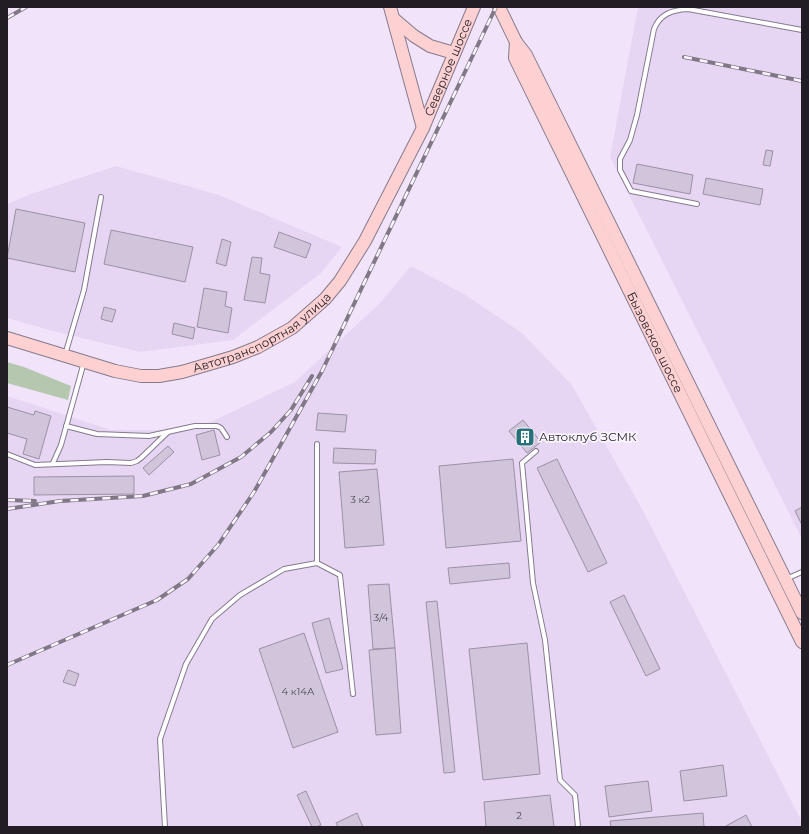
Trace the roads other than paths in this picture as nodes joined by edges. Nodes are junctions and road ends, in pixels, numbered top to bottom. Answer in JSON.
{"nodes":[{"id":1,"x":390,"y":7,"type":"edge"},
{"id":2,"x":474,"y":7,"type":"edge"},
{"id":3,"x":499,"y":7,"type":"edge"},
{"id":4,"x":394,"y":19,"type":"junction"},
{"id":5,"x":802,"y":30,"type":"edge"},
{"id":6,"x":516,"y":42,"type":"junction"},
{"id":7,"x":454,"y":53,"type":"junction"},
{"id":8,"x":423,"y":128,"type":"junction"},
{"id":9,"x":101,"y":197,"type":"dead end"},
{"id":10,"x":697,"y":204,"type":"dead end"},
{"id":11,"x":7,"y":338,"type":"edge"},
{"id":12,"x":64,"y":356,"type":"junction"},
{"id":13,"x":84,"y":362,"type":"junction"},
{"id":14,"x":66,"y":426,"type":"junction"},
{"id":15,"x":168,"y":432,"type":"junction"},
{"id":16,"x":227,"y":437,"type":"dead end"},
{"id":17,"x":318,"y":444,"type":"dead end"},
{"id":18,"x":536,"y":451,"type":"dead end"},
{"id":19,"x":7,"y":454,"type":"edge"},
{"id":20,"x":53,"y":463,"type":"junction"},
{"id":21,"x":317,"y":563,"type":"junction"},
{"id":22,"x":802,"y":572,"type":"edge"},
{"id":23,"x":786,"y":579,"type":"junction"},
{"id":24,"x":802,"y":613,"type":"edge"},
{"id":25,"x":802,"y":642,"type":"edge"},
{"id":26,"x":353,"y":694,"type":"dead end"},
{"id":27,"x":165,"y":827,"type":"edge"},
{"id":28,"x":578,"y":827,"type":"edge"}],
"edges":[{"from":1,"to":4,"type":"main road"},
{"from":2,"to":7,"type":"main road","name":"Северное шоссе"},
{"from":3,"to":6,"type":"main road","name":"Бызовское шоссе"},
{"from":4,"to":7,"type":"main road"},
{"from":4,"to":8,"type":"main road"},
{"from":5,"to":10,"type":"lane"},
{"from":6,"to":23,"type":"main road","name":"Бызовское шоссе"},
{"from":6,"to":25,"type":"main road","name":"Бызовское шоссе"},
{"from":7,"to":8,"type":"main road","name":"Северное шоссе"},
{"from":8,"to":13,"type":"main road","name":"Автотранспортная улица"},
{"from":9,"to":12,"type":"lane"},
{"from":11,"to":12,"type":"main road","name":"Автотранспортная улица"},
{"from":12,"to":13,"type":"main road","name":"Автотранспортная улица"},
{"from":13,"to":14,"type":"lane"},
{"from":14,"to":15,"type":"lane"},
{"from":14,"to":20,"type":"lane"},
{"from":15,"to":16,"type":"lane"},
{"from":15,"to":20,"type":"lane"},
{"from":17,"to":21,"type":"lane"},
{"from":18,"to":28,"type":"lane"},
{"from":19,"to":20,"type":"lane"},
{"from":21,"to":26,"type":"lane"},
{"from":21,"to":27,"type":"lane"},
{"from":22,"to":23,"type":"lane"},
{"from":23,"to":24,"type":"main road","name":"Бызовское шоссе"}]}
